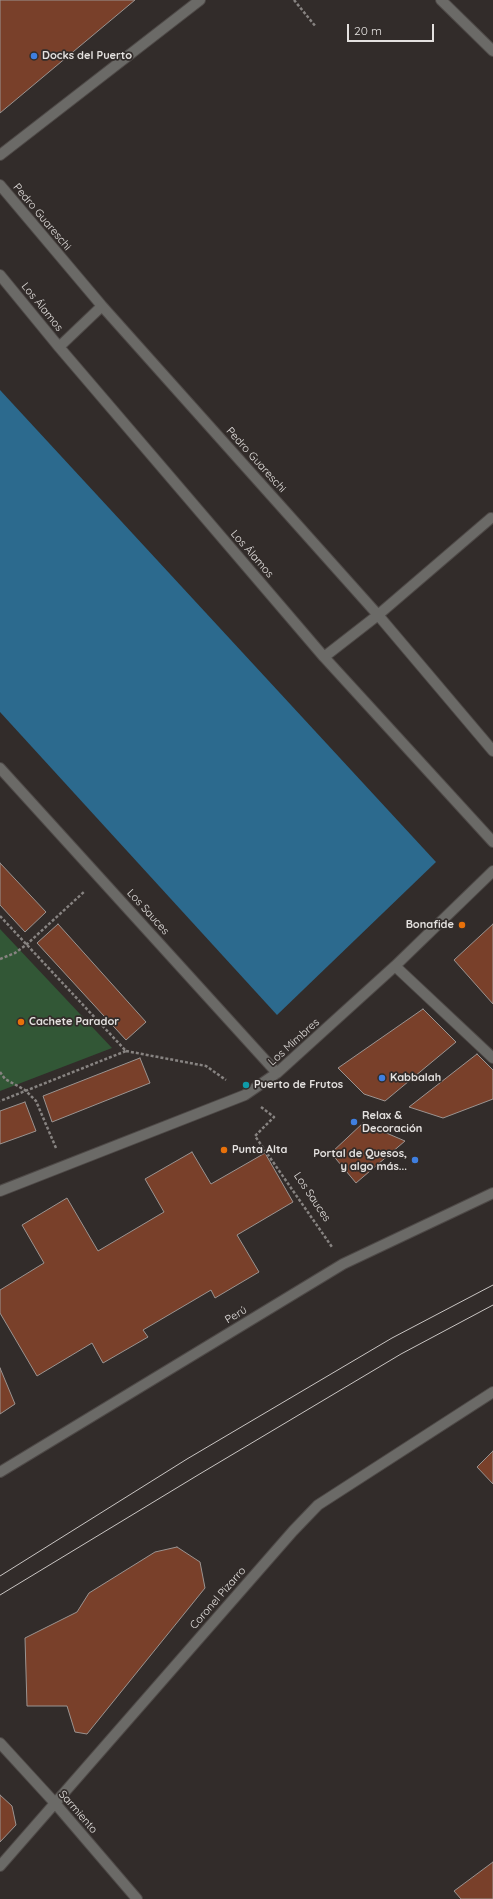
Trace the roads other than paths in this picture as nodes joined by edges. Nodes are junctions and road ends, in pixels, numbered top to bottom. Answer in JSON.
{"nodes":[{"id":1,"x":200,"y":0,"type":"edge"},
{"id":2,"x":441,"y":0,"type":"edge"},
{"id":3,"x":493,"y":51,"type":"edge"},
{"id":4,"x":0,"y":155,"type":"edge"},
{"id":5,"x":0,"y":185,"type":"edge"},
{"id":6,"x":0,"y":275,"type":"edge"},
{"id":7,"x":102,"y":306,"type":"junction"},
{"id":8,"x":59,"y":347,"type":"junction"},
{"id":9,"x":491,"y":518,"type":"dead end"},
{"id":10,"x":378,"y":615,"type":"junction"},
{"id":11,"x":324,"y":657,"type":"junction"},
{"id":12,"x":493,"y":751,"type":"edge"},
{"id":13,"x":0,"y":768,"type":"edge"},
{"id":14,"x":493,"y":842,"type":"edge"},
{"id":15,"x":493,"y":871,"type":"edge"},
{"id":16,"x":395,"y":966,"type":"junction"},
{"id":17,"x":493,"y":1058,"type":"edge"},
{"id":18,"x":277,"y":1073,"type":"junction"},
{"id":19,"x":0,"y":1191,"type":"edge"},
{"id":20,"x":493,"y":1193,"type":"edge"},
{"id":21,"x":493,"y":1392,"type":"edge"},
{"id":22,"x":0,"y":1472,"type":"edge"},
{"id":23,"x":0,"y":1743,"type":"edge"},
{"id":24,"x":54,"y":1802,"type":"junction"},
{"id":25,"x":0,"y":1866,"type":"edge"},
{"id":26,"x":137,"y":1899,"type":"edge"}],
"edges":[{"from":1,"to":4,"type":"street"},
{"from":2,"to":3,"type":"street"},
{"from":5,"to":7,"type":"street","name":"Pedro Guareschi"},
{"from":6,"to":8,"type":"street","name":"Los Álamos"},
{"from":7,"to":8,"type":"street"},
{"from":7,"to":10,"type":"street","name":"Pedro Guareschi"},
{"from":8,"to":11,"type":"street","name":"Los Álamos"},
{"from":9,"to":10,"type":"street"},
{"from":10,"to":11,"type":"street"},
{"from":10,"to":12,"type":"street","name":"Pedro Guareschi"},
{"from":11,"to":14,"type":"street","name":"Los Álamos"},
{"from":13,"to":18,"type":"street","name":"Los Sauces"},
{"from":15,"to":16,"type":"street","name":"Los Mimbres"},
{"from":16,"to":17,"type":"street"},
{"from":16,"to":18,"type":"street","name":"Los Mimbres"},
{"from":18,"to":19,"type":"street","name":"Los Mimbres"},
{"from":20,"to":22,"type":"street","name":"Perú"},
{"from":21,"to":24,"type":"street","name":"Coronel Pizarro"},
{"from":23,"to":24,"type":"street","name":"Sarmiento"},
{"from":24,"to":25,"type":"street","name":"Coronel Pizarro"},
{"from":24,"to":26,"type":"street","name":"Sarmiento"}]}
